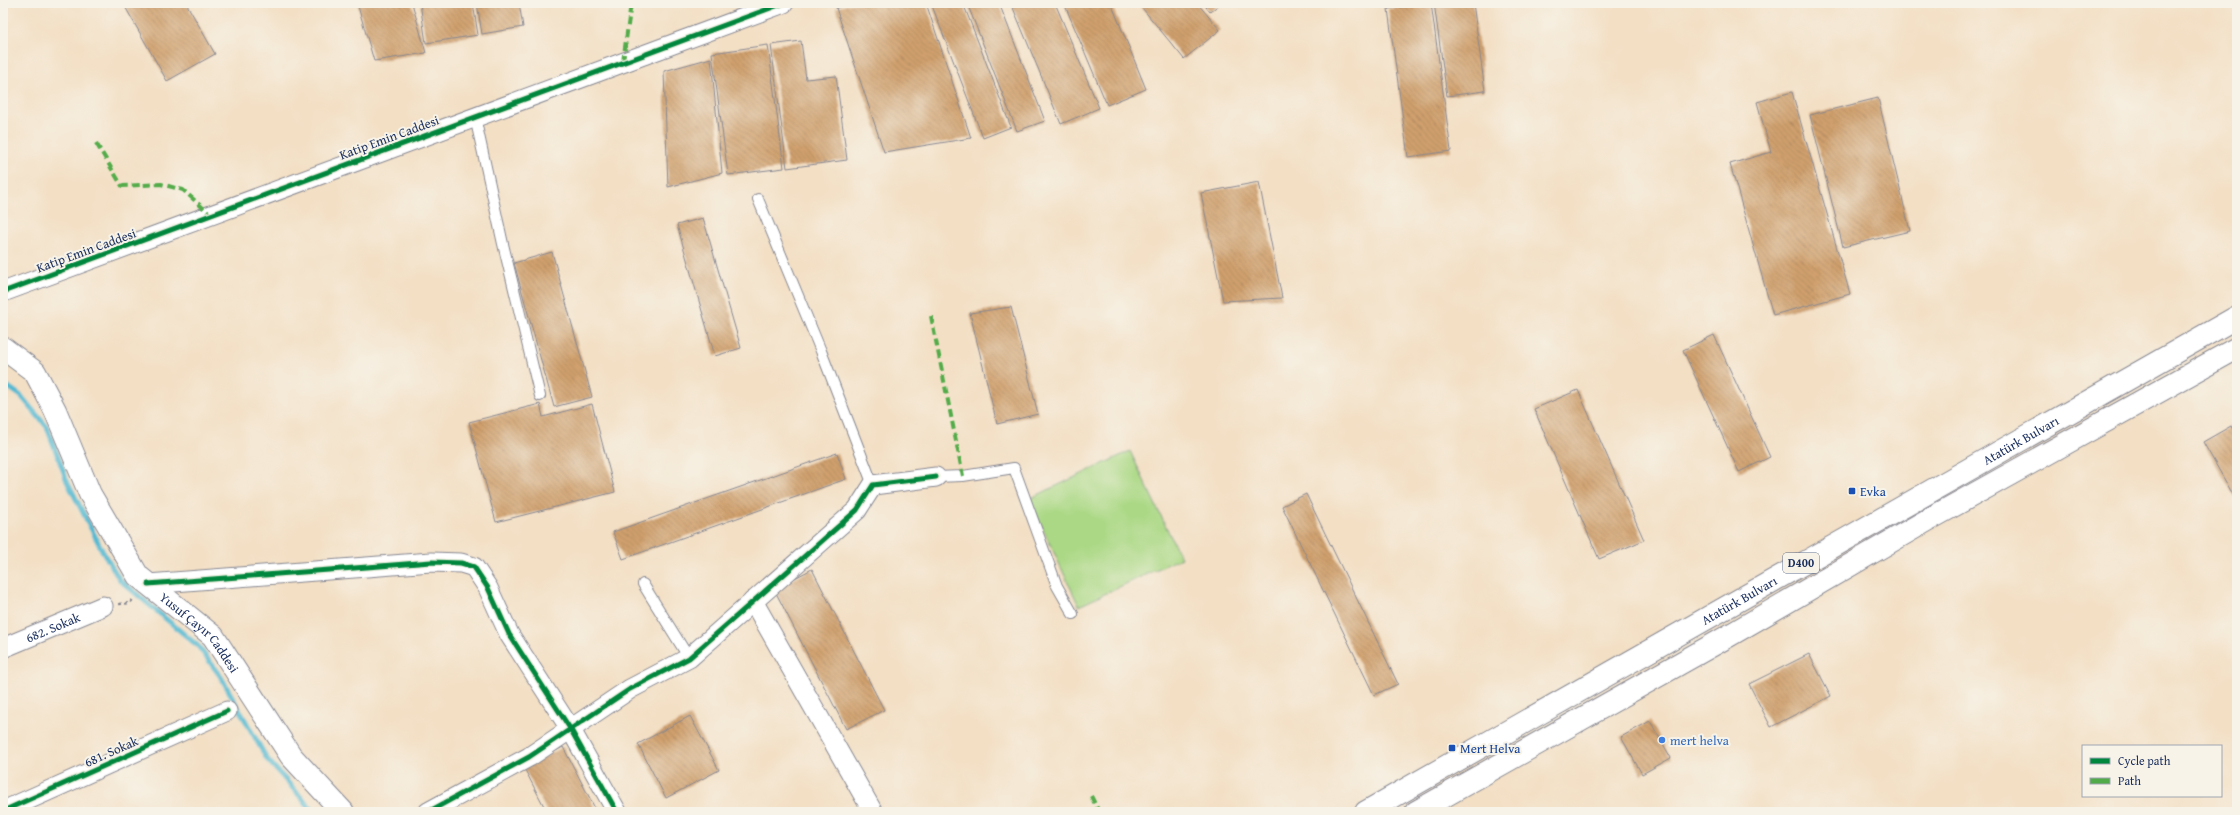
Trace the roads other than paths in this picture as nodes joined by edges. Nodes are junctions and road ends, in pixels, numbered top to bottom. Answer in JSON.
{"nodes":[{"id":1,"x":784,"y":3,"type":"edge"},
{"id":2,"x":475,"y":117,"type":"junction"},
{"id":3,"x":758,"y":199,"type":"dead end"},
{"id":4,"x":3,"y":292,"type":"edge"},
{"id":5,"x":2237,"y":317,"type":"edge"},
{"id":6,"x":3,"y":348,"type":"edge"},
{"id":7,"x":2237,"y":348,"type":"edge"},
{"id":8,"x":540,"y":396,"type":"dead end"},
{"id":9,"x":936,"y":477,"type":"joint"},
{"id":10,"x":873,"y":485,"type":"junction"},
{"id":11,"x":148,"y":584,"type":"junction"},
{"id":12,"x":643,"y":584,"type":"dead end"},
{"id":13,"x":753,"y":601,"type":"junction"},
{"id":14,"x":103,"y":606,"type":"dead end"},
{"id":15,"x":1073,"y":614,"type":"dead end"},
{"id":16,"x":3,"y":648,"type":"edge"},
{"id":17,"x":690,"y":658,"type":"junction"},
{"id":18,"x":227,"y":711,"type":"dead end"},
{"id":19,"x":571,"y":730,"type":"junction"},
{"id":20,"x":4,"y":810,"type":"edge"},
{"id":21,"x":1418,"y":811,"type":"edge"},
{"id":22,"x":343,"y":812,"type":"edge"},
{"id":23,"x":428,"y":812,"type":"edge"},
{"id":24,"x":617,"y":812,"type":"edge"},
{"id":25,"x":872,"y":812,"type":"edge"},
{"id":26,"x":1366,"y":812,"type":"edge"}],
"edges":[{"from":1,"to":2,"type":"street","name":"Katip Emin Caddesi"},
{"from":2,"to":4,"type":"street","name":"Katip Emin Caddesi"},
{"from":2,"to":8,"type":"lane"},
{"from":3,"to":10,"type":"lane"},
{"from":5,"to":26,"type":"main road","name":"Atatürk Bulvarı","number":"D400"},
{"from":6,"to":11,"type":"main road","name":"Yusuf Çayır Caddesi"},
{"from":7,"to":21,"type":"main road","name":"Atatürk Bulvarı","number":"D400"},
{"from":9,"to":10,"type":"street"},
{"from":9,"to":15,"type":"lane"},
{"from":10,"to":13,"type":"street"},
{"from":11,"to":19,"type":"street"},
{"from":11,"to":22,"type":"main road","name":"Yusuf Çayır Caddesi"},
{"from":12,"to":17,"type":"lane"},
{"from":13,"to":17,"type":"street"},
{"from":13,"to":25,"type":"street"},
{"from":14,"to":16,"type":"street","name":"682. Sokak"},
{"from":17,"to":19,"type":"street"},
{"from":18,"to":20,"type":"street","name":"681. Sokak"},
{"from":19,"to":23,"type":"street"},
{"from":19,"to":24,"type":"street"}]}
